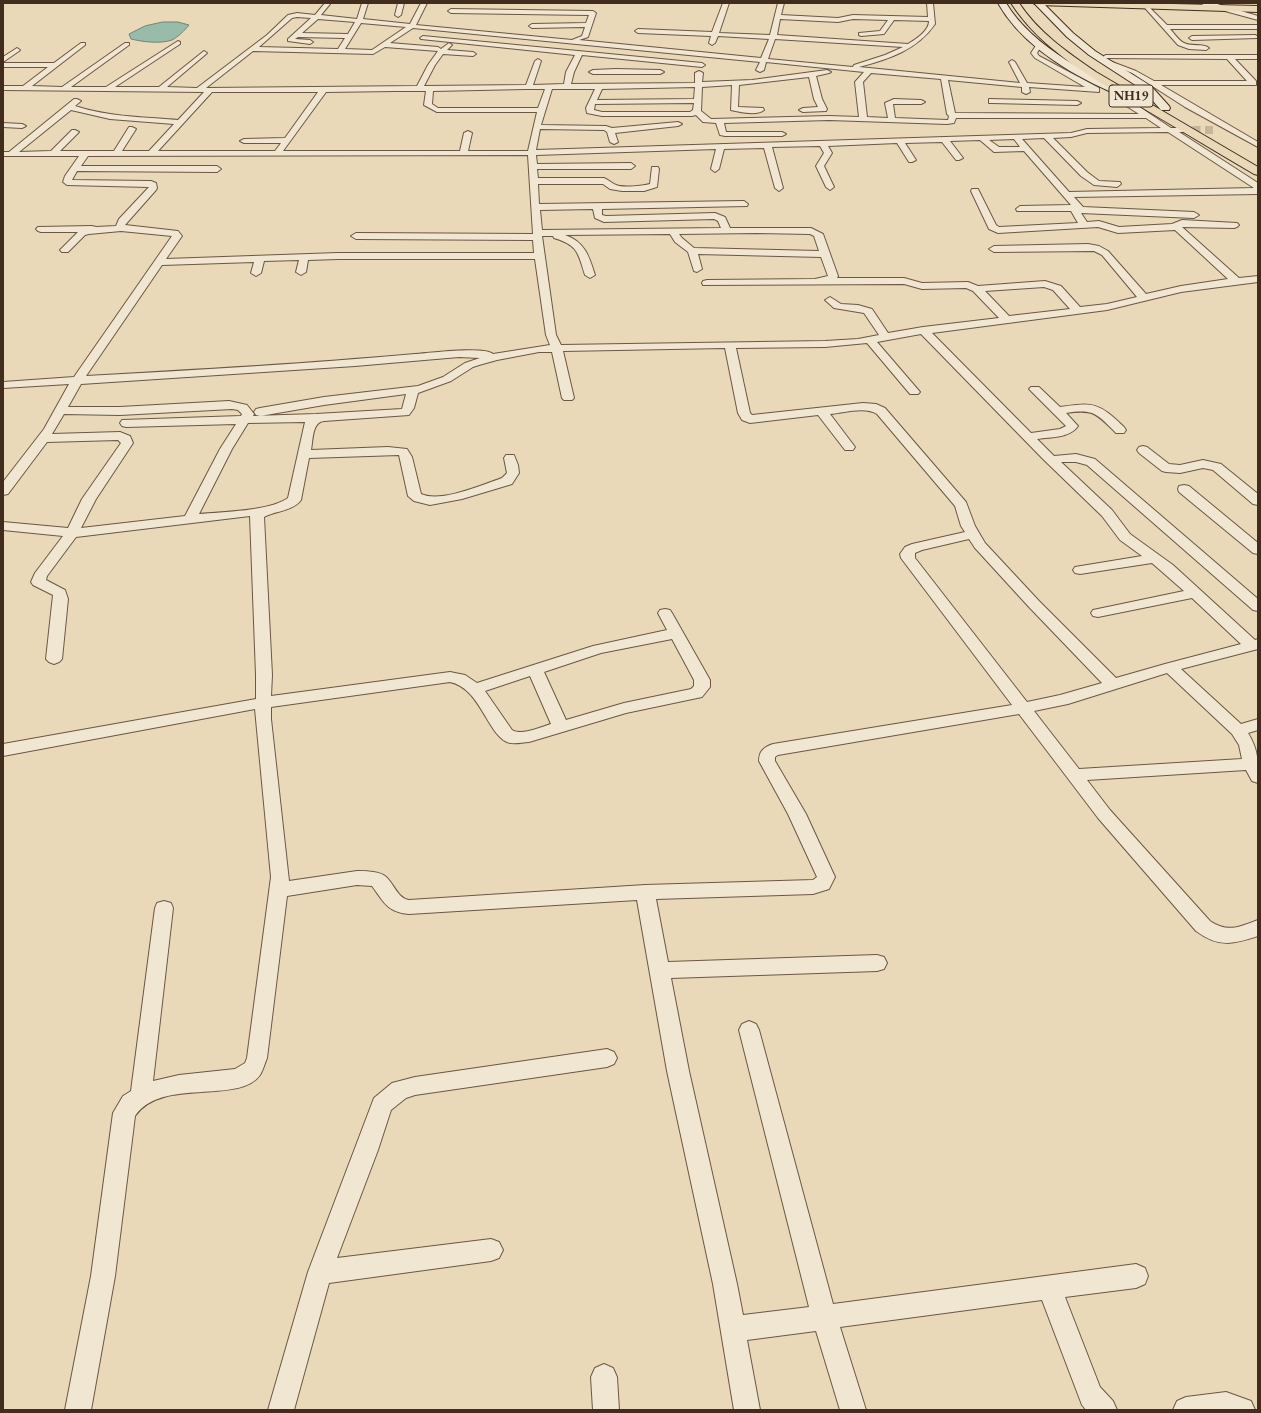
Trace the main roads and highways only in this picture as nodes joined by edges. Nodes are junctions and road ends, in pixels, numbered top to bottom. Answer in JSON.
{"nodes":[{"id":1,"x":1002,"y":3,"type":"edge"},
{"id":2,"x":1016,"y":4,"type":"edge"},
{"id":3,"x":1033,"y":4,"type":"edge"},
{"id":4,"x":1258,"y":9,"type":"edge"},
{"id":5,"x":1137,"y":100,"type":"junction"},
{"id":6,"x":1165,"y":108,"type":"junction"},
{"id":7,"x":1258,"y":163,"type":"edge"},
{"id":8,"x":1258,"y":172,"type":"edge"}],
"edges":[{"from":1,"to":5,"type":"main road"},
{"from":2,"to":5,"type":"main road","number":"NH19"},
{"from":3,"to":4,"type":"main road"},
{"from":3,"to":6,"type":"main road"},
{"from":3,"to":6,"type":"main road","number":"NH19"},
{"from":5,"to":8,"type":"main road","number":"NH19"},
{"from":6,"to":7,"type":"main road","number":"NH19"}]}
